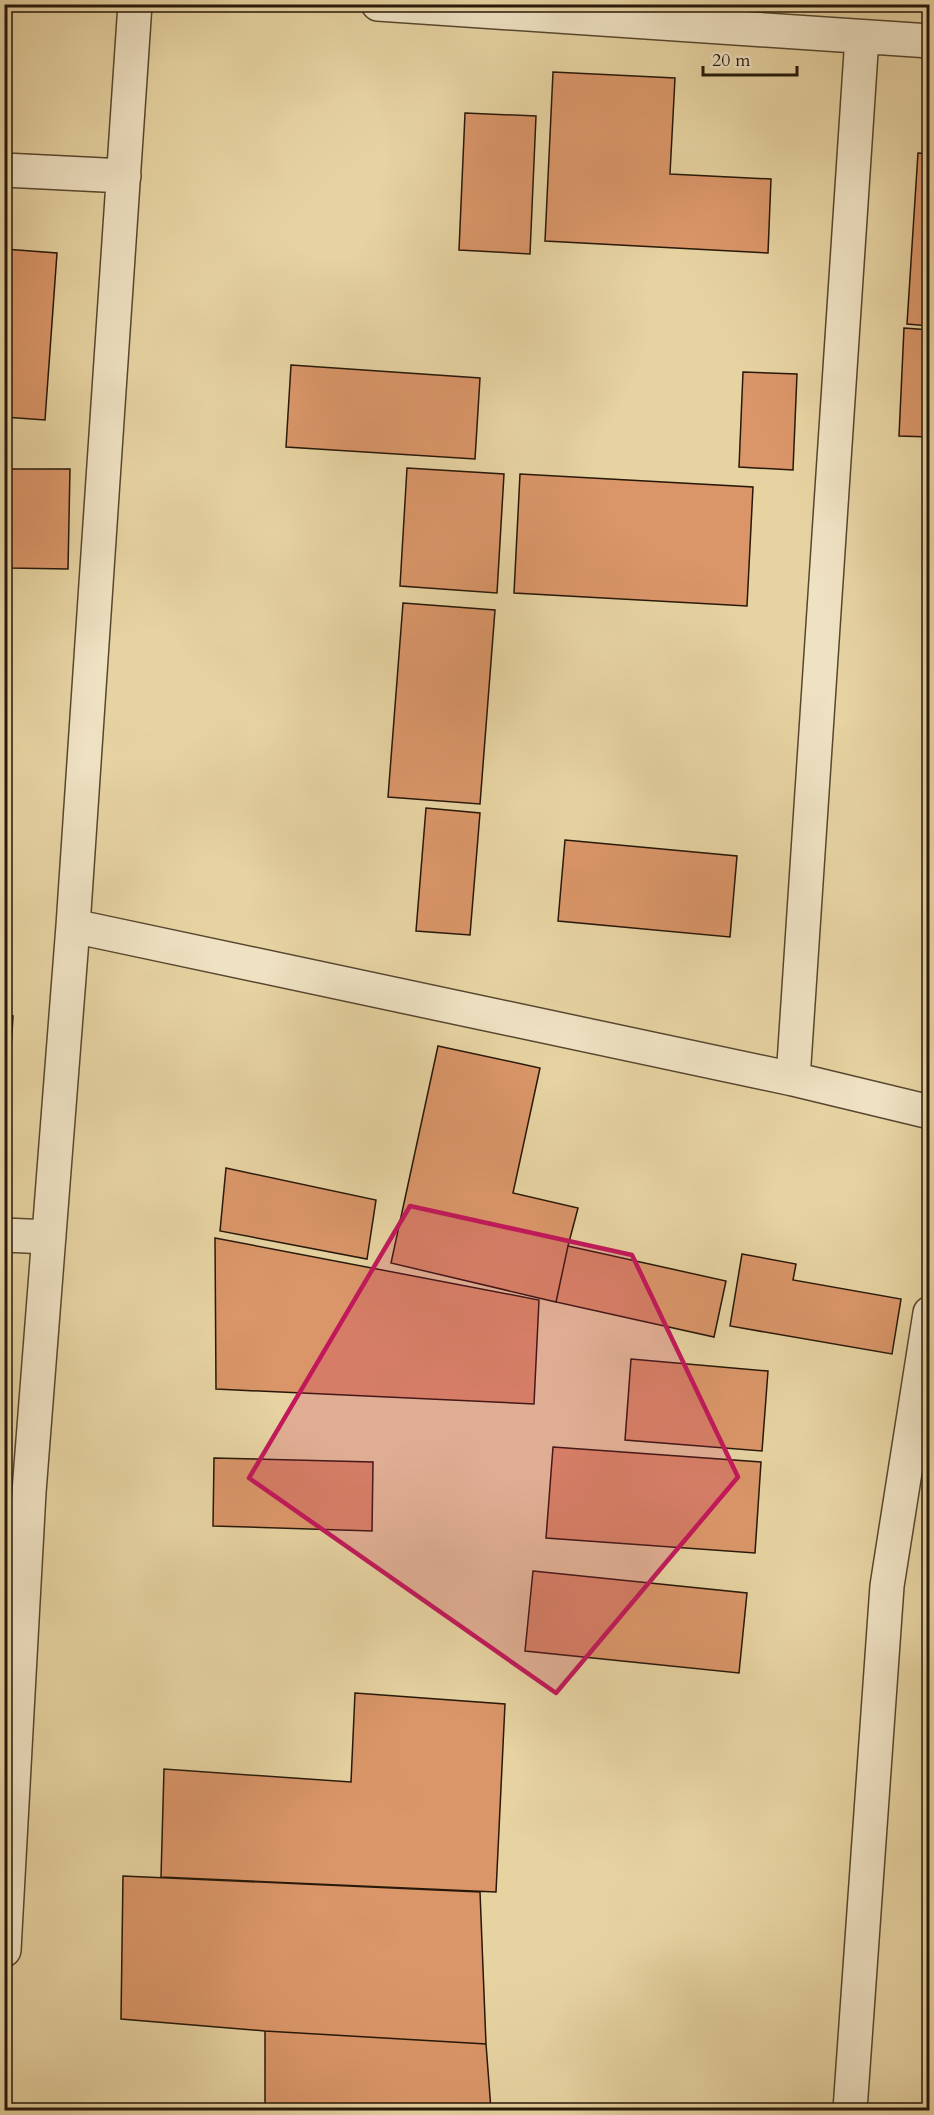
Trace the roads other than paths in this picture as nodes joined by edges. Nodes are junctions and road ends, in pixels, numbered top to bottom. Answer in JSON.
{"nodes":[{"id":1,"x":135,"y":4,"type":"edge"},
{"id":2,"x":378,"y":4,"type":"edge"},
{"id":3,"x":862,"y":37,"type":"junction"},
{"id":4,"x":930,"y":41,"type":"edge"},
{"id":5,"x":4,"y":170,"type":"edge"},
{"id":6,"x":124,"y":176,"type":"junction"},
{"id":7,"x":73,"y":926,"type":"junction"},
{"id":8,"x":792,"y":1079,"type":"junction"},
{"id":9,"x":930,"y":1112,"type":"edge"},
{"id":10,"x":4,"y":1234,"type":"edge"},
{"id":11,"x":49,"y":1237,"type":"junction"},
{"id":12,"x":930,"y":1312,"type":"edge"},
{"id":13,"x":17,"y":1494,"type":"edge"},
{"id":14,"x":4,"y":1950,"type":"edge"},
{"id":15,"x":850,"y":2110,"type":"edge"}],
"edges":[{"from":1,"to":6,"type":"street"},
{"from":2,"to":3,"type":"street"},
{"from":3,"to":4,"type":"street"},
{"from":3,"to":8,"type":"street"},
{"from":5,"to":6,"type":"street"},
{"from":6,"to":7,"type":"street"},
{"from":7,"to":8,"type":"street"},
{"from":7,"to":11,"type":"street"},
{"from":8,"to":9,"type":"street"},
{"from":10,"to":11,"type":"street"},
{"from":11,"to":13,"type":"street"},
{"from":12,"to":15,"type":"street"},
{"from":13,"to":14,"type":"street"}]}
